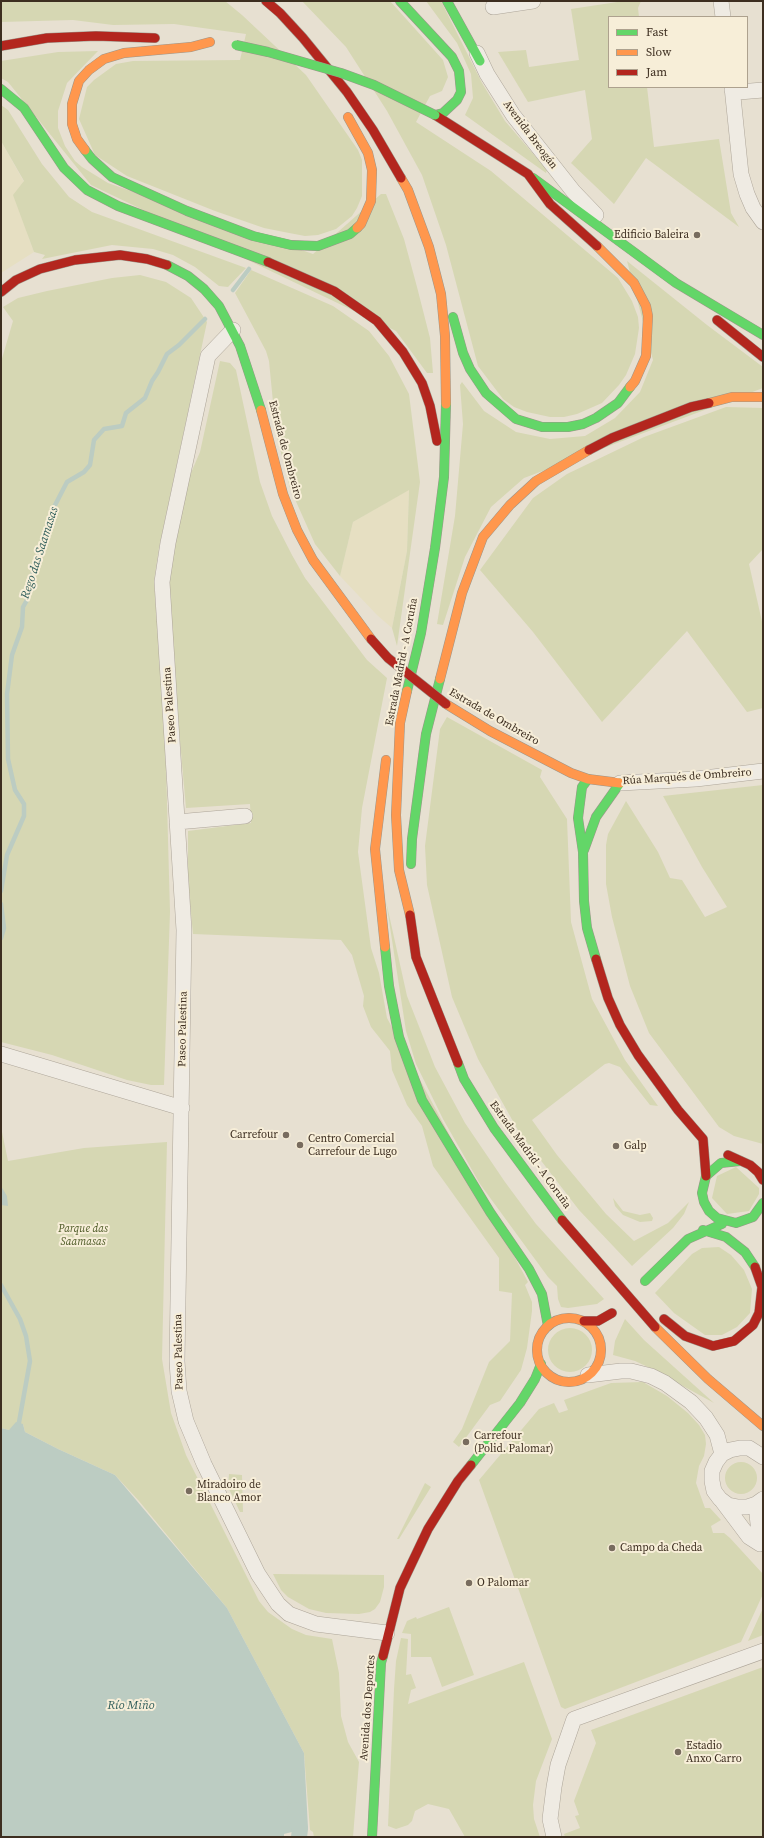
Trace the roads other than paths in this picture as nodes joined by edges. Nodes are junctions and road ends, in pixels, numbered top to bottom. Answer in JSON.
{"nodes":[{"id":1,"x":266,"y":1,"type":"edge"},
{"id":2,"x":274,"y":1,"type":"edge"},
{"id":3,"x":400,"y":1,"type":"edge"},
{"id":4,"x":447,"y":1,"type":"edge"},
{"id":5,"x":458,"y":1,"type":"edge"},
{"id":6,"x":533,"y":1,"type":"edge"},
{"id":7,"x":721,"y":1,"type":"edge"},
{"id":8,"x":493,"y":7,"type":"dead end"},
{"id":9,"x":280,"y":13,"type":"junction"},
{"id":10,"x":723,"y":16,"type":"edge"},
{"id":11,"x":429,"y":18,"type":"dead end"},
{"id":12,"x":13,"y":34,"type":"dead end"},
{"id":13,"x":47,"y":38,"type":"junction"},
{"id":14,"x":303,"y":38,"type":"junction"},
{"id":15,"x":233,"y":45,"type":"dead end"},
{"id":16,"x":1,"y":46,"type":"edge"},
{"id":17,"x":452,"y":58,"type":"junction"},
{"id":18,"x":480,"y":61,"type":"junction"},
{"id":19,"x":329,"y":85,"type":"dead end"},
{"id":20,"x":1,"y":89,"type":"edge"},
{"id":21,"x":732,"y":89,"type":"edge"},
{"id":22,"x":763,"y":90,"type":"edge"},
{"id":23,"x":343,"y":108,"type":"dead end"},
{"id":24,"x":435,"y":115,"type":"junction"},
{"id":25,"x":528,"y":174,"type":"junction"},
{"id":26,"x":763,"y":222,"type":"edge"},
{"id":27,"x":630,"y":250,"type":"junction"},
{"id":28,"x":676,"y":283,"type":"junction"},
{"id":29,"x":1,"y":292,"type":"edge"},
{"id":30,"x":441,"y":294,"type":"junction"},
{"id":31,"x":699,"y":303,"type":"junction"},
{"id":32,"x":233,"y":330,"type":"junction"},
{"id":33,"x":763,"y":335,"type":"edge"},
{"id":34,"x":763,"y":346,"type":"edge"},
{"id":35,"x":763,"y":357,"type":"edge"},
{"id":36,"x":763,"y":397,"type":"edge"},
{"id":37,"x":444,"y":477,"type":"junction"},
{"id":38,"x":400,"y":723,"type":"junction"},
{"id":39,"x":556,"y":766,"type":"junction"},
{"id":40,"x":763,"y":772,"type":"edge"},
{"id":41,"x":591,"y":779,"type":"junction"},
{"id":42,"x":563,"y":780,"type":"dead end"},
{"id":43,"x":620,"y":783,"type":"junction"},
{"id":44,"x":596,"y":791,"type":"dead end"},
{"id":45,"x":570,"y":796,"type":"dead end"},
{"id":46,"x":596,"y":804,"type":"dead end"},
{"id":47,"x":245,"y":816,"type":"dead end"},
{"id":48,"x":596,"y":817,"type":"junction"},
{"id":49,"x":578,"y":818,"type":"junction"},
{"id":50,"x":177,"y":822,"type":"junction"},
{"id":51,"x":583,"y":852,"type":"junction"},
{"id":52,"x":409,"y":909,"type":"junction"},
{"id":53,"x":7,"y":1056,"type":"edge"},
{"id":54,"x":182,"y":1108,"type":"junction"},
{"id":55,"x":703,"y":1139,"type":"junction"},
{"id":56,"x":740,"y":1161,"type":"junction"},
{"id":57,"x":706,"y":1176,"type":"junction"},
{"id":58,"x":763,"y":1180,"type":"edge"},
{"id":59,"x":704,"y":1202,"type":"junction"},
{"id":60,"x":763,"y":1203,"type":"edge"},
{"id":61,"x":700,"y":1213,"type":"dead end"},
{"id":62,"x":727,"y":1222,"type":"junction"},
{"id":63,"x":693,"y":1227,"type":"dead end"},
{"id":64,"x":703,"y":1230,"type":"junction"},
{"id":65,"x":688,"y":1239,"type":"junction"},
{"id":66,"x":645,"y":1281,"type":"dead end"},
{"id":67,"x":616,"y":1285,"type":"junction"},
{"id":68,"x":642,"y":1299,"type":"dead end"},
{"id":69,"x":658,"y":1313,"type":"dead end"},
{"id":70,"x":584,"y":1321,"type":"junction"},
{"id":71,"x":548,"y":1326,"type":"junction"},
{"id":72,"x":601,"y":1345,"type":"junction"},
{"id":73,"x":540,"y":1364,"type":"junction"},
{"id":74,"x":588,"y":1376,"type":"junction"},
{"id":75,"x":563,"y":1381,"type":"junction"},
{"id":76,"x":520,"y":1403,"type":"junction"},
{"id":77,"x":763,"y":1426,"type":"edge"},
{"id":78,"x":722,"y":1454,"type":"junction"},
{"id":79,"x":763,"y":1457,"type":"edge"},
{"id":80,"x":720,"y":1499,"type":"junction"},
{"id":81,"x":760,"y":1502,"type":"edge"},
{"id":82,"x":387,"y":1633,"type":"junction"},
{"id":83,"x":763,"y":1650,"type":"edge"},
{"id":84,"x":372,"y":1837,"type":"edge"},
{"id":85,"x":554,"y":1837,"type":"edge"}],
"edges":[{"from":1,"to":9,"type":"main road","name":"Estrada Madrid - A Coruña"},
{"from":2,"to":9,"type":"main road"},
{"from":3,"to":17,"type":"main road"},
{"from":4,"to":18,"type":"main road"},
{"from":5,"to":18,"type":"street","name":"Avenida Breogán"},
{"from":6,"to":8,"type":"street"},
{"from":7,"to":10,"type":"street"},
{"from":9,"to":14,"type":"main road","name":"Estrada Madrid - A Coruña"},
{"from":11,"to":17,"type":"main road"},
{"from":12,"to":13,"type":"main road"},
{"from":13,"to":16,"type":"main road"},
{"from":13,"to":23,"type":"main road"},
{"from":14,"to":19,"type":"main road"},
{"from":14,"to":30,"type":"main road","name":"Estrada Madrid - A Coruña"},
{"from":15,"to":24,"type":"main road","bridge":true},
{"from":17,"to":24,"type":"main road"},
{"from":18,"to":27,"type":"street","name":"Avenida Breogán"},
{"from":20,"to":37,"type":"main road"},
{"from":21,"to":22,"type":"street"},
{"from":21,"to":26,"type":"street"},
{"from":24,"to":25,"type":"main road"},
{"from":25,"to":27,"type":"main road"},
{"from":25,"to":30,"type":"main road"},
{"from":27,"to":28,"type":"main road"},
{"from":28,"to":31,"type":"main road"},
{"from":28,"to":33,"type":"main road"},
{"from":29,"to":32,"type":"main road","name":"Estrada de Ombreiro"},
{"from":30,"to":37,"type":"main road","name":"Estrada Madrid - A Coruña"},
{"from":31,"to":34,"type":"street"},
{"from":31,"to":35,"type":"main road"},
{"from":32,"to":39,"type":"main road","name":"Estrada de Ombreiro","bridge":true},
{"from":32,"to":50,"type":"street","name":"Paseo Palestina"},
{"from":36,"to":52,"type":"main road"},
{"from":37,"to":38,"type":"main road","name":"Estrada Madrid - A Coruña"},
{"from":38,"to":52,"type":"main road","name":"Estrada Madrid - A Coruña"},
{"from":38,"to":71,"type":"main road"},
{"from":39,"to":41,"type":"main road","name":"Estrada de Ombreiro"},
{"from":39,"to":42,"type":"main road"},
{"from":40,"to":43,"type":"street","name":"Rúa Marqués de Ombreiro"},
{"from":41,"to":43,"type":"main road","name":"Rúa Marqués de Ombreiro"},
{"from":41,"to":44,"type":"main road"},
{"from":41,"to":49,"type":"main road"},
{"from":43,"to":48,"type":"main road"},
{"from":45,"to":49,"type":"main road"},
{"from":46,"to":48,"type":"main road"},
{"from":47,"to":50,"type":"street"},
{"from":48,"to":51,"type":"main road"},
{"from":49,"to":51,"type":"main road"},
{"from":50,"to":54,"type":"street","name":"Paseo Palestina"},
{"from":51,"to":55,"type":"main road"},
{"from":52,"to":67,"type":"main road","name":"Estrada Madrid - A Coruña"},
{"from":53,"to":54,"type":"street"},
{"from":54,"to":82,"type":"street","name":"Paseo Palestina"},
{"from":55,"to":56,"type":"main road"},
{"from":55,"to":57,"type":"main road"},
{"from":56,"to":57,"type":"main road"},
{"from":56,"to":58,"type":"main road"},
{"from":57,"to":59,"type":"main road"},
{"from":59,"to":61,"type":"main road"},
{"from":59,"to":62,"type":"main road"},
{"from":60,"to":62,"type":"main road"},
{"from":62,"to":64,"type":"main road"},
{"from":63,"to":65,"type":"main road"},
{"from":64,"to":65,"type":"main road"},
{"from":64,"to":69,"type":"main road"},
{"from":65,"to":66,"type":"main road"},
{"from":67,"to":68,"type":"main road"},
{"from":67,"to":77,"type":"main road","name":"Estrada Madrid - A Coruña"},
{"from":70,"to":71,"type":"main road"},
{"from":70,"to":72,"type":"main road"},
{"from":70,"to":72,"type":"main road"},
{"from":71,"to":73,"type":"main road"},
{"from":72,"to":74,"type":"main road"},
{"from":73,"to":75,"type":"main road"},
{"from":73,"to":76,"type":"main road","name":"Avenida dos Deportes"},
{"from":74,"to":75,"type":"main road"},
{"from":74,"to":78,"type":"street"},
{"from":75,"to":76,"type":"main road","name":"Avenida dos Deportes"},
{"from":76,"to":82,"type":"main road","name":"Avenida dos Deportes"},
{"from":78,"to":79,"type":"street"},
{"from":78,"to":80,"type":"street"},
{"from":80,"to":81,"type":"street"},
{"from":80,"to":81,"type":"street"},
{"from":82,"to":84,"type":"main road","name":"Avenida dos Deportes"},
{"from":83,"to":85,"type":"street"}]}
